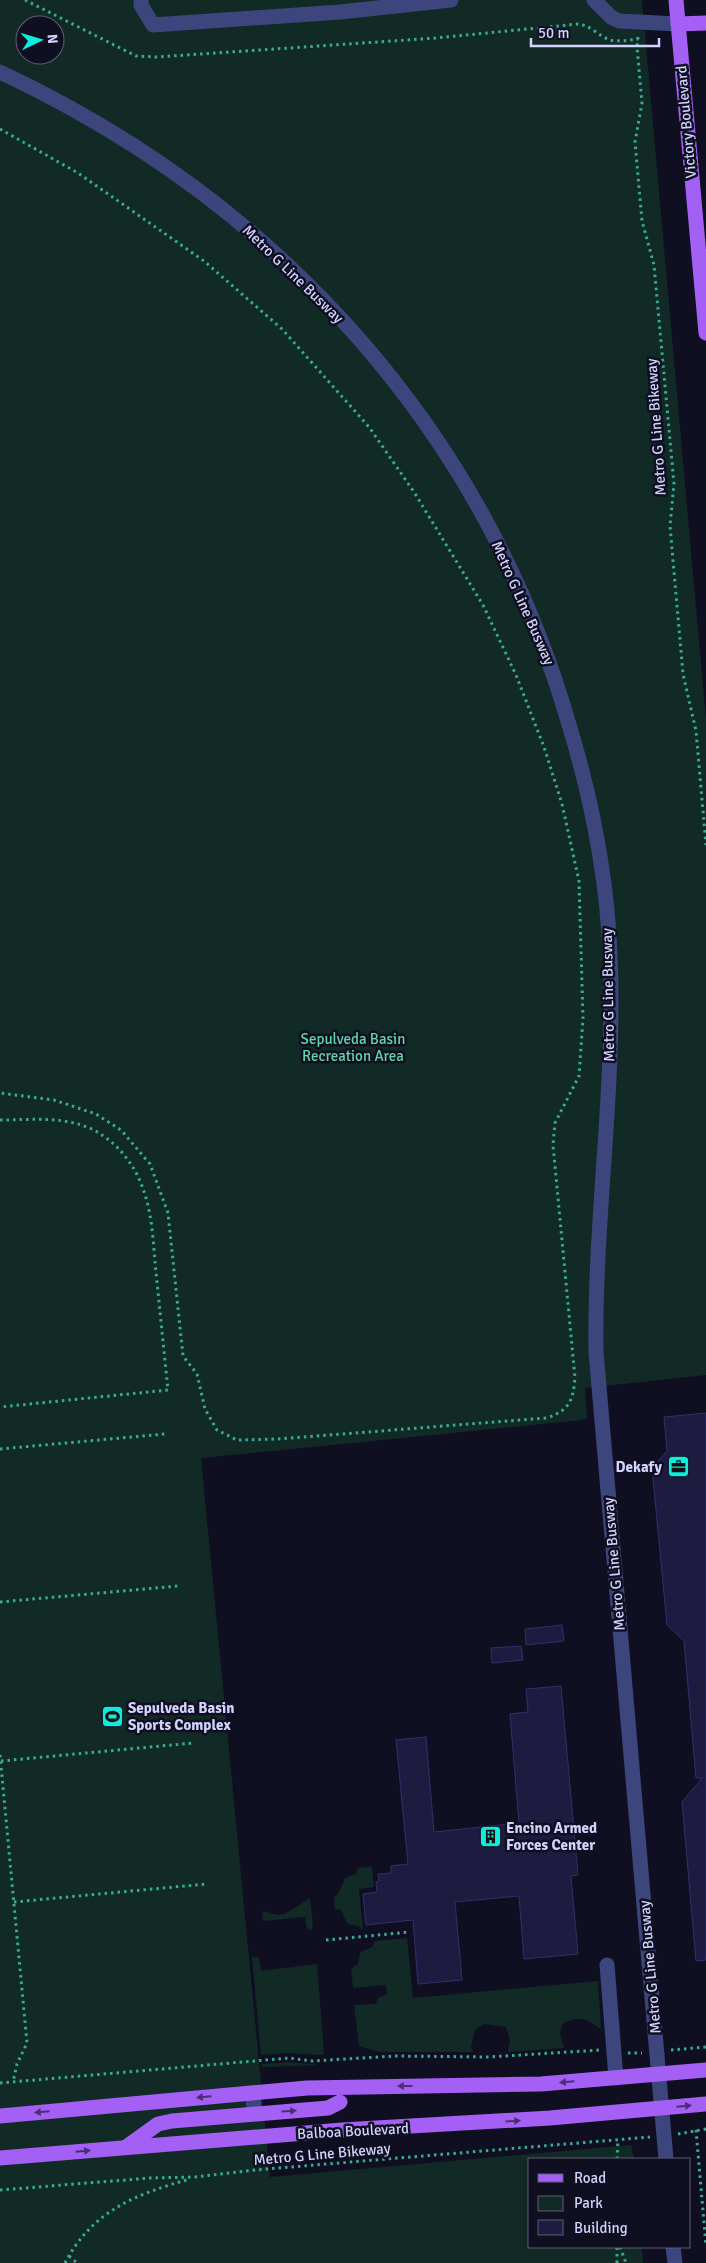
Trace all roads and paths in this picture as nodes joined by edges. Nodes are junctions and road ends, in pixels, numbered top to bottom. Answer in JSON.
{"nodes":[{"id":1,"x":26,"y":0,"type":"edge"},
{"id":2,"x":141,"y":0,"type":"edge"},
{"id":3,"x":451,"y":0,"type":"edge"},
{"id":4,"x":594,"y":0,"type":"edge"},
{"id":5,"x":676,"y":0,"type":"edge"},
{"id":6,"x":706,"y":23,"type":"edge"},
{"id":7,"x":678,"y":24,"type":"junction"},
{"id":8,"x":0,"y":72,"type":"edge"},
{"id":9,"x":0,"y":129,"type":"edge"},
{"id":10,"x":706,"y":333,"type":"edge"},
{"id":11,"x":706,"y":845,"type":"edge"},
{"id":12,"x":0,"y":1093,"type":"edge"},
{"id":13,"x":0,"y":1120,"type":"edge"},
{"id":14,"x":0,"y":1407,"type":"edge"},
{"id":15,"x":165,"y":1434,"type":"dead end"},
{"id":16,"x":0,"y":1449,"type":"edge"},
{"id":17,"x":178,"y":1586,"type":"dead end"},
{"id":18,"x":0,"y":1602,"type":"edge"},
{"id":19,"x":193,"y":1743,"type":"dead end"},
{"id":20,"x":0,"y":1755,"type":"edge"},
{"id":21,"x":0,"y":1761,"type":"edge"},
{"id":22,"x":206,"y":1884,"type":"dead end"},
{"id":23,"x":14,"y":1902,"type":"junction"},
{"id":24,"x":410,"y":1932,"type":"dead end"},
{"id":25,"x":326,"y":1940,"type":"dead end"},
{"id":26,"x":607,"y":1965,"type":"dead end"},
{"id":27,"x":706,"y":2046,"type":"edge"},
{"id":28,"x":667,"y":2050,"type":"dead end"},
{"id":29,"x":613,"y":2051,"type":"junction"},
{"id":30,"x":706,"y":2070,"type":"edge"},
{"id":31,"x":659,"y":2074,"type":"junction"},
{"id":32,"x":616,"y":2078,"type":"junction"},
{"id":33,"x":13,"y":2082,"type":"junction"},
{"id":34,"x":0,"y":2083,"type":"edge"},
{"id":35,"x":253,"y":2093,"type":"junction"},
{"id":36,"x":340,"y":2102,"type":"dead end"},
{"id":37,"x":706,"y":2104,"type":"edge"},
{"id":38,"x":662,"y":2108,"type":"junction"},
{"id":39,"x":254,"y":2114,"type":"junction"},
{"id":40,"x":0,"y":2116,"type":"edge"},
{"id":41,"x":706,"y":2129,"type":"edge"},
{"id":42,"x":696,"y":2130,"type":"junction"},
{"id":43,"x":682,"y":2134,"type":"dead end"},
{"id":44,"x":646,"y":2137,"type":"dead end"},
{"id":45,"x":618,"y":2140,"type":"junction"},
{"id":46,"x":126,"y":2147,"type":"junction"},
{"id":47,"x":0,"y":2158,"type":"edge"},
{"id":48,"x":617,"y":2158,"type":"edge"},
{"id":49,"x":666,"y":2158,"type":"edge"},
{"id":50,"x":195,"y":2177,"type":"junction"},
{"id":51,"x":0,"y":2190,"type":"edge"},
{"id":52,"x":706,"y":2246,"type":"edge"},
{"id":53,"x":619,"y":2248,"type":"edge"},
{"id":54,"x":619,"y":2248,"type":"edge"},
{"id":55,"x":673,"y":2248,"type":"edge"},
{"id":56,"x":69,"y":2256,"type":"junction"},
{"id":57,"x":65,"y":2263,"type":"edge"},
{"id":58,"x":78,"y":2263,"type":"edge"},
{"id":59,"x":617,"y":2263,"type":"edge"},
{"id":60,"x":626,"y":2263,"type":"edge"},
{"id":61,"x":674,"y":2263,"type":"edge"}],
"edges":[{"from":1,"to":11,"type":"path","name":"Metro G Line Bikeway"},
{"from":2,"to":3,"type":"lane"},
{"from":4,"to":7,"type":"lane"},
{"from":5,"to":7,"type":"main road","name":"Victory Boulevard"},
{"from":6,"to":7,"type":"main road"},
{"from":7,"to":10,"type":"main road","name":"Victory Boulevard"},
{"from":8,"to":31,"type":"lane","name":"Metro G Line Busway"},
{"from":9,"to":12,"type":"path"},
{"from":13,"to":14,"type":"path"},
{"from":15,"to":16,"type":"path"},
{"from":17,"to":18,"type":"path"},
{"from":19,"to":21,"type":"path"},
{"from":20,"to":21,"type":"path"},
{"from":21,"to":23,"type":"path"},
{"from":22,"to":23,"type":"path"},
{"from":23,"to":33,"type":"path"},
{"from":24,"to":25,"type":"path"},
{"from":26,"to":29,"type":"lane"},
{"from":27,"to":28,"type":"path"},
{"from":29,"to":32,"type":"lane"},
{"from":29,"to":33,"type":"path"},
{"from":30,"to":31,"type":"main road"},
{"from":31,"to":32,"type":"main road"},
{"from":31,"to":38,"type":"lane","name":"Metro G Line Busway"},
{"from":32,"to":35,"type":"main road","one_way":true},
{"from":33,"to":34,"type":"path"},
{"from":35,"to":39,"type":"lane"},
{"from":35,"to":40,"type":"main road","one_way":true},
{"from":39,"to":36,"type":"main road","one_way":true},
{"from":38,"to":37,"type":"main road","name":"Balboa Boulevard","one_way":true},
{"from":46,"to":38,"type":"main road","name":"Balboa Boulevard","one_way":true},
{"from":38,"to":49,"type":"lane","name":"Metro G Line Busway"},
{"from":39,"to":46,"type":"main road"},
{"from":41,"to":42,"type":"path"},
{"from":42,"to":43,"type":"path"},
{"from":42,"to":52,"type":"path"},
{"from":44,"to":45,"type":"path","name":"Metro G Line Bikeway"},
{"from":45,"to":48,"type":"path"},
{"from":45,"to":50,"type":"path","name":"Metro G Line Bikeway"},
{"from":47,"to":46,"type":"main road","name":"Balboa Boulevard","one_way":true},
{"from":50,"to":51,"type":"path","name":"Metro G Line Bikeway"},
{"from":50,"to":56,"type":"path"},
{"from":53,"to":59,"type":"path"},
{"from":54,"to":60,"type":"path"},
{"from":55,"to":61,"type":"lane"},
{"from":56,"to":57,"type":"path"},
{"from":56,"to":58,"type":"path"}]}
